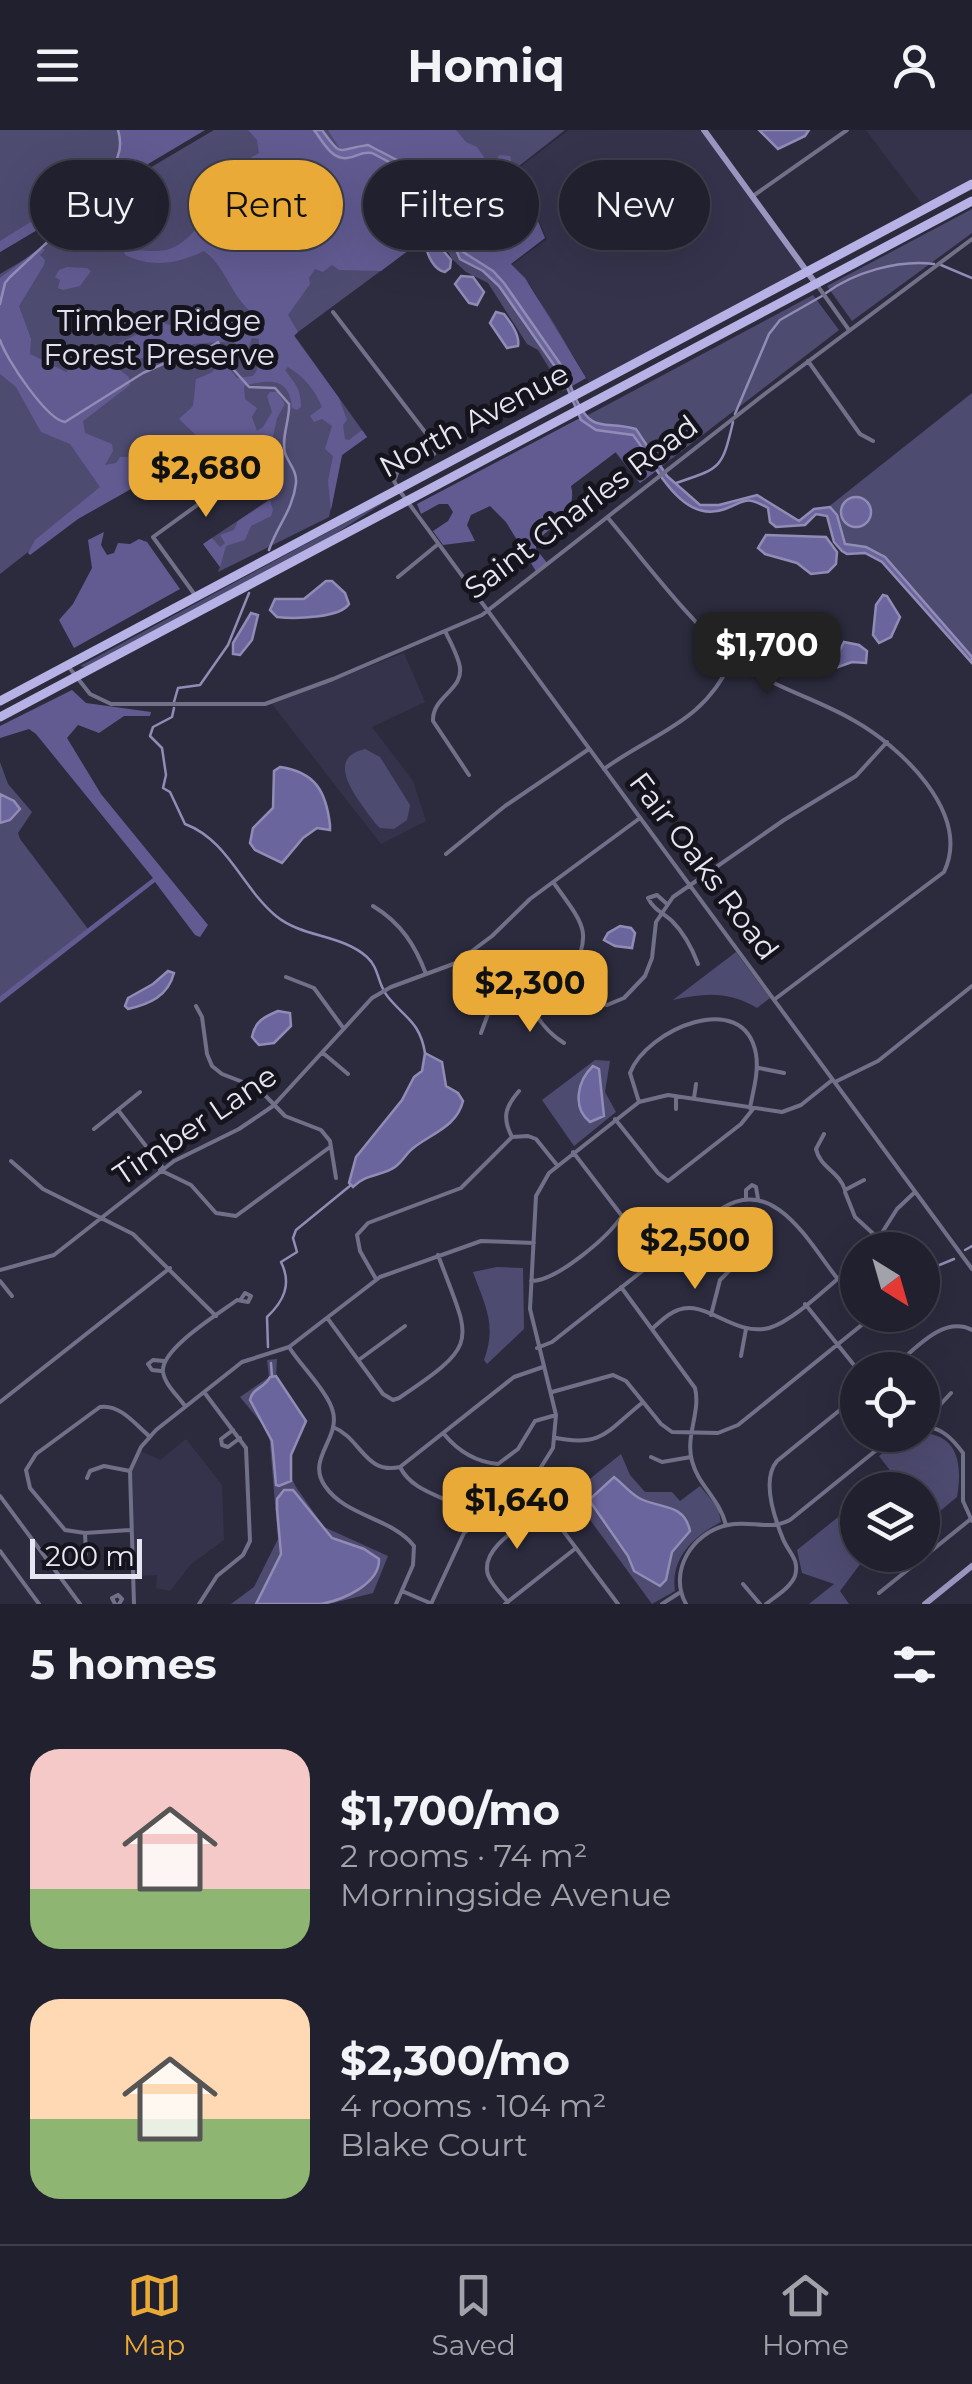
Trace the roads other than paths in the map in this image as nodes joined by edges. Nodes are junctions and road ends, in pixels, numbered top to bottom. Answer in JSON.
{"nodes":[{"id":1,"x":704,"y":130,"type":"edge"},
{"id":2,"x":848,"y":130,"type":"edge"},
{"id":3,"x":972,"y":184,"type":"edge"},
{"id":4,"x":752,"y":196,"type":"junction"},
{"id":5,"x":972,"y":201,"type":"edge"},
{"id":6,"x":972,"y":239,"type":"edge"},
{"id":7,"x":806,"y":270,"type":"junction"},
{"id":8,"x":816,"y":284,"type":"junction"},
{"id":9,"x":333,"y":312,"type":"dead end"},
{"id":10,"x":849,"y":330,"type":"junction"},
{"id":11,"x":808,"y":362,"type":"junction"},
{"id":12,"x":873,"y":441,"type":"dead end"},
{"id":13,"x":229,"y":476,"type":"dead end"},
{"id":14,"x":398,"y":490,"type":"junction"},
{"id":15,"x":407,"y":502,"type":"junction"},
{"id":16,"x":608,"y":518,"type":"junction"},
{"id":17,"x":438,"y":546,"type":"junction"},
{"id":18,"x":398,"y":577,"type":"dead end"},
{"id":19,"x":196,"y":596,"type":"junction"},
{"id":20,"x":487,"y":612,"type":"junction"},
{"id":21,"x":445,"y":632,"type":"junction"},
{"id":22,"x":733,"y":658,"type":"junction"},
{"id":23,"x":67,"y":665,"type":"junction"},
{"id":24,"x":75,"y":677,"type":"junction"},
{"id":25,"x":0,"y":700,"type":"edge"},
{"id":26,"x":0,"y":717,"type":"edge"},
{"id":27,"x":886,"y":742,"type":"junction"},
{"id":28,"x":589,"y":749,"type":"junction"},
{"id":29,"x":604,"y":769,"type":"junction"},
{"id":30,"x":469,"y":775,"type":"dead end"},
{"id":31,"x":950,"y":810,"type":"dead end"},
{"id":32,"x":640,"y":818,"type":"junction"},
{"id":33,"x":957,"y":844,"type":"dead end"},
{"id":34,"x":446,"y":854,"type":"dead end"},
{"id":35,"x":553,"y":882,"type":"junction"},
{"id":36,"x":689,"y":886,"type":"junction"},
{"id":37,"x":667,"y":904,"type":"junction"},
{"id":38,"x":373,"y":906,"type":"dead end"},
{"id":39,"x":660,"y":912,"type":"junction"},
{"id":40,"x":456,"y":963,"type":"junction"},
{"id":41,"x":698,"y":964,"type":"dead end"},
{"id":42,"x":426,"y":974,"type":"junction"},
{"id":43,"x":286,"y":977,"type":"dead end"},
{"id":44,"x":972,"y":986,"type":"edge"},
{"id":45,"x":567,"y":990,"type":"junction"},
{"id":46,"x":774,"y":999,"type":"junction"},
{"id":47,"x":196,"y":1006,"type":"dead end"},
{"id":48,"x":344,"y":1029,"type":"junction"},
{"id":49,"x":482,"y":1033,"type":"dead end"},
{"id":50,"x":564,"y":1043,"type":"dead end"},
{"id":51,"x":323,"y":1053,"type":"junction"},
{"id":52,"x":757,"y":1068,"type":"junction"},
{"id":53,"x":784,"y":1073,"type":"dead end"},
{"id":54,"x":348,"y":1074,"type":"dead end"},
{"id":55,"x":834,"y":1081,"type":"junction"},
{"id":56,"x":696,"y":1084,"type":"dead end"},
{"id":57,"x":520,"y":1090,"type":"dead end"},
{"id":58,"x":140,"y":1092,"type":"dead end"},
{"id":59,"x":676,"y":1096,"type":"junction"},
{"id":60,"x":694,"y":1098,"type":"junction"},
{"id":61,"x":639,"y":1102,"type":"junction"},
{"id":62,"x":273,"y":1106,"type":"junction"},
{"id":63,"x":751,"y":1109,"type":"junction"},
{"id":64,"x":118,"y":1110,"type":"junction"},
{"id":65,"x":676,"y":1110,"type":"dead end"},
{"id":66,"x":615,"y":1119,"type":"junction"},
{"id":67,"x":94,"y":1130,"type":"dead end"},
{"id":68,"x":824,"y":1134,"type":"dead end"},
{"id":69,"x":512,"y":1137,"type":"junction"},
{"id":70,"x":330,"y":1147,"type":"junction"},
{"id":71,"x":574,"y":1152,"type":"junction"},
{"id":72,"x":10,"y":1162,"type":"dead end"},
{"id":73,"x":557,"y":1165,"type":"junction"},
{"id":74,"x":162,"y":1169,"type":"junction"},
{"id":75,"x":336,"y":1178,"type":"dead end"},
{"id":76,"x":864,"y":1180,"type":"dead end"},
{"id":77,"x":845,"y":1190,"type":"junction"},
{"id":78,"x":915,"y":1192,"type":"junction"},
{"id":79,"x":746,"y":1199,"type":"junction"},
{"id":80,"x":758,"y":1199,"type":"junction"},
{"id":81,"x":103,"y":1216,"type":"junction"},
{"id":82,"x":871,"y":1232,"type":"edge"},
{"id":83,"x":882,"y":1232,"type":"edge"},
{"id":84,"x":534,"y":1243,"type":"junction"},
{"id":85,"x":438,"y":1255,"type":"junction"},
{"id":86,"x":752,"y":1265,"type":"dead end"},
{"id":87,"x":170,"y":1268,"type":"junction"},
{"id":88,"x":972,"y":1269,"type":"edge"},
{"id":89,"x":0,"y":1270,"type":"edge"},
{"id":90,"x":840,"y":1276,"type":"edge"},
{"id":91,"x":837,"y":1278,"type":"junction"},
{"id":92,"x":376,"y":1279,"type":"junction"},
{"id":93,"x":0,"y":1281,"type":"edge"},
{"id":94,"x":531,"y":1281,"type":"junction"},
{"id":95,"x":621,"y":1287,"type":"junction"},
{"id":96,"x":12,"y":1296,"type":"dead end"},
{"id":97,"x":241,"y":1299,"type":"dead end"},
{"id":98,"x":805,"y":1304,"type":"junction"},
{"id":99,"x":711,"y":1315,"type":"junction"},
{"id":100,"x":216,"y":1316,"type":"junction"},
{"id":101,"x":328,"y":1318,"type":"junction"},
{"id":102,"x":405,"y":1326,"type":"dead end"},
{"id":103,"x":652,"y":1328,"type":"junction"},
{"id":104,"x":746,"y":1330,"type":"junction"},
{"id":105,"x":972,"y":1330,"type":"edge"},
{"id":106,"x":853,"y":1332,"type":"edge"},
{"id":107,"x":838,"y":1344,"type":"junction"},
{"id":108,"x":289,"y":1347,"type":"junction"},
{"id":109,"x":538,"y":1348,"type":"junction"},
{"id":110,"x":844,"y":1352,"type":"edge"},
{"id":111,"x":913,"y":1352,"type":"edge"},
{"id":112,"x":741,"y":1356,"type":"dead end"},
{"id":113,"x":358,"y":1360,"type":"junction"},
{"id":114,"x":164,"y":1362,"type":"junction"},
{"id":115,"x":543,"y":1366,"type":"junction"},
{"id":116,"x":163,"y":1372,"type":"junction"},
{"id":117,"x":204,"y":1392,"type":"junction"},
{"id":118,"x":550,"y":1392,"type":"junction"},
{"id":119,"x":951,"y":1392,"type":"dead end"},
{"id":120,"x":0,"y":1402,"type":"edge"},
{"id":121,"x":643,"y":1402,"type":"junction"},
{"id":122,"x":940,"y":1405,"type":"edge"},
{"id":123,"x":185,"y":1406,"type":"junction"},
{"id":124,"x":840,"y":1410,"type":"edge"},
{"id":125,"x":556,"y":1415,"type":"junction"},
{"id":126,"x":333,"y":1427,"type":"junction"},
{"id":127,"x":234,"y":1430,"type":"junction"},
{"id":128,"x":940,"y":1430,"type":"edge"},
{"id":129,"x":443,"y":1432,"type":"junction"},
{"id":130,"x":691,"y":1433,"type":"junction"},
{"id":131,"x":149,"y":1436,"type":"junction"},
{"id":132,"x":240,"y":1438,"type":"junction"},
{"id":133,"x":556,"y":1438,"type":"junction"},
{"id":134,"x":972,"y":1448,"type":"edge"},
{"id":135,"x":873,"y":1452,"type":"edge"},
{"id":136,"x":963,"y":1453,"type":"junction"},
{"id":137,"x":651,"y":1457,"type":"dead end"},
{"id":138,"x":690,"y":1457,"type":"junction"},
{"id":139,"x":400,"y":1466,"type":"junction"},
{"id":140,"x":130,"y":1471,"type":"junction"},
{"id":141,"x":87,"y":1478,"type":"dead end"},
{"id":142,"x":532,"y":1479,"type":"junction"},
{"id":143,"x":0,"y":1496,"type":"edge"},
{"id":144,"x":546,"y":1508,"type":"junction"},
{"id":145,"x":478,"y":1520,"type":"junction"},
{"id":146,"x":972,"y":1520,"type":"edge"},
{"id":147,"x":726,"y":1525,"type":"junction"},
{"id":148,"x":779,"y":1526,"type":"junction"},
{"id":149,"x":130,"y":1530,"type":"junction"},
{"id":150,"x":85,"y":1534,"type":"junction"},
{"id":151,"x":576,"y":1548,"type":"junction"},
{"id":152,"x":0,"y":1552,"type":"edge"},
{"id":153,"x":86,"y":1554,"type":"dead end"},
{"id":154,"x":972,"y":1566,"type":"edge"},
{"id":155,"x":744,"y":1584,"type":"dead end"},
{"id":156,"x":402,"y":1591,"type":"junction"},
{"id":157,"x":680,"y":1592,"type":"junction"},
{"id":158,"x":879,"y":1593,"type":"dead end"},
{"id":159,"x":118,"y":1602,"type":"edge"},
{"id":160,"x":134,"y":1602,"type":"edge"},
{"id":161,"x":506,"y":1603,"type":"edge"},
{"id":162,"x":39,"y":1604,"type":"edge"},
{"id":163,"x":80,"y":1604,"type":"edge"},
{"id":164,"x":199,"y":1604,"type":"edge"},
{"id":165,"x":396,"y":1604,"type":"edge"},
{"id":166,"x":431,"y":1604,"type":"edge"},
{"id":167,"x":618,"y":1604,"type":"edge"},
{"id":168,"x":662,"y":1604,"type":"edge"},
{"id":169,"x":686,"y":1604,"type":"edge"},
{"id":170,"x":763,"y":1604,"type":"edge"},
{"id":171,"x":925,"y":1604,"type":"edge"}],
"edges":[{"from":1,"to":4,"type":"street"},
{"from":2,"to":4,"type":"street"},
{"from":3,"to":7,"type":"main road","name":"North Avenue"},
{"from":4,"to":7,"type":"street"},
{"from":5,"to":8,"type":"main road","name":"North Avenue"},
{"from":6,"to":10,"type":"street","name":"Saint Charles Road"},
{"from":7,"to":8,"type":"street"},
{"from":7,"to":14,"type":"main road","name":"North Avenue"},
{"from":8,"to":10,"type":"street"},
{"from":8,"to":15,"type":"main road","name":"North Avenue"},
{"from":9,"to":14,"type":"street"},
{"from":10,"to":11,"type":"street","name":"Saint Charles Road"},
{"from":11,"to":12,"type":"street"},
{"from":11,"to":16,"type":"street","name":"Saint Charles Road"},
{"from":13,"to":19,"type":"street"},
{"from":14,"to":15,"type":"street","name":"Fair Oaks Road"},
{"from":14,"to":19,"type":"main road","name":"North Avenue"},
{"from":15,"to":17,"type":"street","name":"Fair Oaks Road"},
{"from":15,"to":24,"type":"main road","name":"North Avenue"},
{"from":16,"to":20,"type":"street","name":"Saint Charles Road"},
{"from":16,"to":22,"type":"street"},
{"from":17,"to":18,"type":"street"},
{"from":17,"to":20,"type":"street","name":"Fair Oaks Road"},
{"from":19,"to":23,"type":"main road","name":"North Avenue"},
{"from":20,"to":21,"type":"street","name":"Saint Charles Road"},
{"from":20,"to":28,"type":"street","name":"Fair Oaks Road"},
{"from":21,"to":24,"type":"street","name":"Saint Charles Road"},
{"from":21,"to":30,"type":"street"},
{"from":22,"to":27,"type":"street"},
{"from":22,"to":29,"type":"street"},
{"from":23,"to":24,"type":"street","name":"Saint Charles Road"},
{"from":23,"to":25,"type":"main road","name":"North Avenue"},
{"from":24,"to":26,"type":"main road","name":"North Avenue"},
{"from":27,"to":31,"type":"street"},
{"from":27,"to":36,"type":"street"},
{"from":28,"to":29,"type":"street","name":"Fair Oaks Road"},
{"from":28,"to":34,"type":"street"},
{"from":29,"to":32,"type":"street","name":"Fair Oaks Road"},
{"from":32,"to":35,"type":"street","name":"Timber Lane"},
{"from":32,"to":36,"type":"street","name":"Fair Oaks Road"},
{"from":33,"to":46,"type":"street"},
{"from":35,"to":40,"type":"street","name":"Timber Lane"},
{"from":35,"to":45,"type":"street"},
{"from":36,"to":37,"type":"street"},
{"from":36,"to":46,"type":"street","name":"Fair Oaks Road"},
{"from":37,"to":39,"type":"street"},
{"from":37,"to":39,"type":"street"},
{"from":38,"to":42,"type":"street"},
{"from":39,"to":41,"type":"street"},
{"from":39,"to":45,"type":"street"},
{"from":40,"to":42,"type":"street","name":"Timber Lane"},
{"from":40,"to":49,"type":"street"},
{"from":42,"to":48,"type":"street","name":"Timber Lane"},
{"from":43,"to":48,"type":"street"},
{"from":44,"to":55,"type":"street"},
{"from":45,"to":50,"type":"street"},
{"from":46,"to":55,"type":"street","name":"Fair Oaks Road"},
{"from":47,"to":62,"type":"street"},
{"from":48,"to":51,"type":"street","name":"Timber Lane"},
{"from":51,"to":54,"type":"street"},
{"from":51,"to":62,"type":"street","name":"Timber Lane"},
{"from":52,"to":53,"type":"street"},
{"from":52,"to":61,"type":"street"},
{"from":52,"to":63,"type":"street"},
{"from":55,"to":63,"type":"street"},
{"from":55,"to":78,"type":"street","name":"Fair Oaks Road"},
{"from":56,"to":60,"type":"street"},
{"from":57,"to":69,"type":"street"},
{"from":58,"to":64,"type":"street"},
{"from":59,"to":60,"type":"street"},
{"from":59,"to":61,"type":"street"},
{"from":59,"to":65,"type":"street"},
{"from":60,"to":63,"type":"street"},
{"from":61,"to":66,"type":"street"},
{"from":62,"to":70,"type":"street"},
{"from":62,"to":74,"type":"street","name":"Timber Lane"},
{"from":63,"to":66,"type":"street"},
{"from":64,"to":67,"type":"street"},
{"from":64,"to":74,"type":"street"},
{"from":66,"to":71,"type":"street"},
{"from":68,"to":77,"type":"street"},
{"from":69,"to":73,"type":"street"},
{"from":69,"to":92,"type":"street"},
{"from":70,"to":74,"type":"street"},
{"from":70,"to":75,"type":"street"},
{"from":71,"to":73,"type":"street"},
{"from":71,"to":94,"type":"street"},
{"from":72,"to":81,"type":"street"},
{"from":73,"to":84,"type":"street"},
{"from":74,"to":81,"type":"street","name":"Timber Lane"},
{"from":76,"to":77,"type":"street"},
{"from":77,"to":82,"type":"street"},
{"from":78,"to":83,"type":"street"},
{"from":78,"to":88,"type":"street","name":"Fair Oaks Road"},
{"from":79,"to":80,"type":"street"},
{"from":79,"to":80,"type":"street"},
{"from":79,"to":95,"type":"street"},
{"from":80,"to":91,"type":"street"},
{"from":81,"to":87,"type":"street"},
{"from":81,"to":89,"type":"street","name":"Timber Lane"},
{"from":84,"to":85,"type":"street"},
{"from":84,"to":94,"type":"street"},
{"from":85,"to":92,"type":"street"},
{"from":85,"to":113,"type":"street"},
{"from":86,"to":99,"type":"street"},
{"from":87,"to":100,"type":"street"},
{"from":87,"to":120,"type":"street"},
{"from":90,"to":91,"type":"street"},
{"from":91,"to":98,"type":"street"},
{"from":92,"to":101,"type":"street"},
{"from":93,"to":96,"type":"street"},
{"from":94,"to":109,"type":"street"},
{"from":95,"to":103,"type":"street"},
{"from":95,"to":109,"type":"street"},
{"from":97,"to":100,"type":"street"},
{"from":98,"to":104,"type":"street"},
{"from":98,"to":107,"type":"street"},
{"from":99,"to":103,"type":"street"},
{"from":99,"to":104,"type":"street"},
{"from":100,"to":114,"type":"street"},
{"from":101,"to":108,"type":"street"},
{"from":101,"to":113,"type":"street"},
{"from":102,"to":113,"type":"street"},
{"from":103,"to":130,"type":"street"},
{"from":104,"to":112,"type":"street"},
{"from":105,"to":111,"type":"street"},
{"from":106,"to":107,"type":"street"},
{"from":107,"to":110,"type":"street"},
{"from":107,"to":130,"type":"street"},
{"from":108,"to":117,"type":"street"},
{"from":108,"to":126,"type":"street"},
{"from":109,"to":115,"type":"street"},
{"from":114,"to":116,"type":"street"},
{"from":114,"to":116,"type":"street"},
{"from":115,"to":118,"type":"street"},
{"from":115,"to":129,"type":"street"},
{"from":116,"to":123,"type":"street"},
{"from":117,"to":123,"type":"street"},
{"from":117,"to":127,"type":"street"},
{"from":118,"to":121,"type":"street"},
{"from":118,"to":125,"type":"street"},
{"from":119,"to":122,"type":"street"},
{"from":121,"to":130,"type":"street"},
{"from":121,"to":133,"type":"street"},
{"from":123,"to":131,"type":"street"},
{"from":124,"to":148,"type":"street"},
{"from":125,"to":129,"type":"street"},
{"from":125,"to":133,"type":"street"},
{"from":126,"to":139,"type":"street"},
{"from":126,"to":156,"type":"street"},
{"from":127,"to":132,"type":"street"},
{"from":127,"to":132,"type":"street"},
{"from":128,"to":136,"type":"street"},
{"from":129,"to":139,"type":"street"},
{"from":130,"to":138,"type":"street"},
{"from":131,"to":140,"type":"street"},
{"from":131,"to":150,"type":"street"},
{"from":132,"to":164,"type":"street"},
{"from":133,"to":142,"type":"street"},
{"from":134,"to":136,"type":"street"},
{"from":135,"to":148,"type":"street"},
{"from":136,"to":146,"type":"street"},
{"from":137,"to":138,"type":"street"},
{"from":138,"to":147,"type":"street"},
{"from":139,"to":145,"type":"street"},
{"from":140,"to":141,"type":"street"},
{"from":140,"to":149,"type":"street"},
{"from":142,"to":144,"type":"street"},
{"from":142,"to":145,"type":"street"},
{"from":143,"to":163,"type":"street"},
{"from":144,"to":151,"type":"street"},
{"from":144,"to":161,"type":"street"},
{"from":145,"to":166,"type":"street"},
{"from":146,"to":158,"type":"street"},
{"from":147,"to":148,"type":"street"},
{"from":147,"to":157,"type":"street"},
{"from":148,"to":170,"type":"street"},
{"from":149,"to":150,"type":"street"},
{"from":149,"to":160,"type":"street"},
{"from":150,"to":153,"type":"street"},
{"from":151,"to":161,"type":"street"},
{"from":151,"to":167,"type":"street"},
{"from":152,"to":162,"type":"street"},
{"from":154,"to":171,"type":"street"},
{"from":155,"to":170,"type":"street"},
{"from":156,"to":165,"type":"street"},
{"from":156,"to":166,"type":"street"},
{"from":157,"to":168,"type":"street"},
{"from":157,"to":169,"type":"street"},
{"from":159,"to":160,"type":"street"}]}
